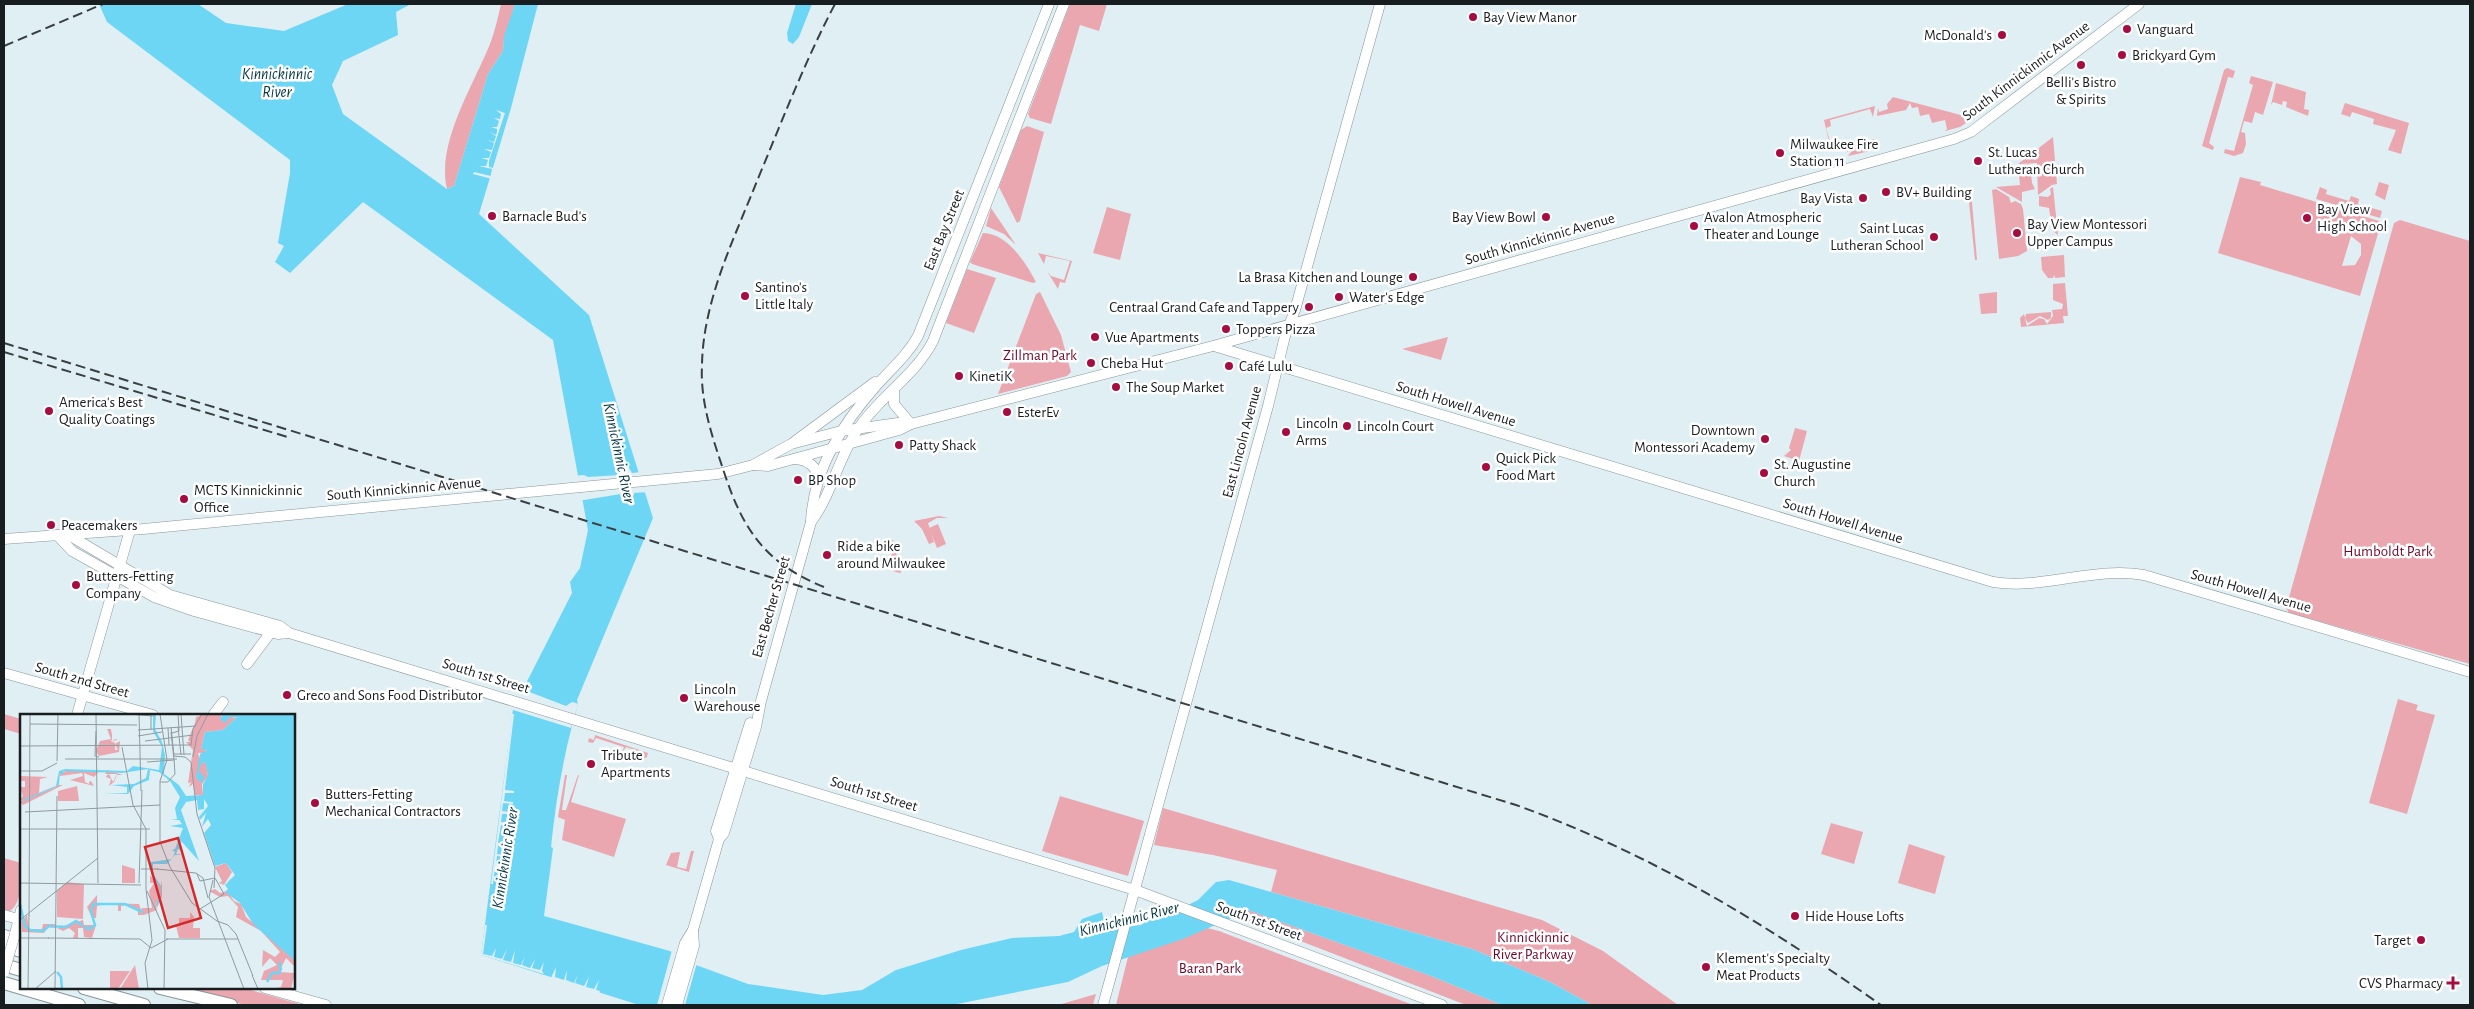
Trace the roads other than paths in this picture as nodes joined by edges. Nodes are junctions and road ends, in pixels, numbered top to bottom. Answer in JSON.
{"nodes":[{"id":1,"x":1049,"y":4,"type":"edge"},
{"id":2,"x":1064,"y":4,"type":"edge"},
{"id":3,"x":1380,"y":4,"type":"edge"},
{"id":4,"x":2139,"y":4,"type":"edge"},
{"id":5,"x":978,"y":186,"type":"junction"},
{"id":6,"x":991,"y":191,"type":"junction"},
{"id":7,"x":1289,"y":324,"type":"junction"},
{"id":8,"x":1213,"y":346,"type":"junction"},
{"id":9,"x":926,"y":354,"type":"junction"},
{"id":10,"x":905,"y":357,"type":"junction"},
{"id":11,"x":1278,"y":365,"type":"junction"},
{"id":12,"x":885,"y":376,"type":"junction"},
{"id":13,"x":894,"y":389,"type":"junction"},
{"id":14,"x":911,"y":424,"type":"junction"},
{"id":15,"x":858,"y":428,"type":"junction"},
{"id":16,"x":841,"y":431,"type":"junction"},
{"id":17,"x":849,"y":443,"type":"junction"},
{"id":18,"x":791,"y":444,"type":"junction"},
{"id":19,"x":833,"y":447,"type":"junction"},
{"id":20,"x":792,"y":459,"type":"junction"},
{"id":21,"x":753,"y":465,"type":"junction"},
{"id":22,"x":819,"y":480,"type":"junction"},
{"id":23,"x":811,"y":522,"type":"junction"},
{"id":24,"x":130,"y":530,"type":"junction"},
{"id":25,"x":62,"y":535,"type":"junction"},
{"id":26,"x":4,"y":539,"type":"edge"},
{"id":27,"x":118,"y":571,"type":"junction"},
{"id":28,"x":271,"y":632,"type":"junction"},
{"id":29,"x":289,"y":633,"type":"junction"},
{"id":30,"x":247,"y":664,"type":"dead end"},
{"id":31,"x":2470,"y":672,"type":"edge"},
{"id":32,"x":4,"y":673,"type":"edge"},
{"id":33,"x":83,"y":695,"type":"junction"},
{"id":34,"x":223,"y":702,"type":"dead end"},
{"id":35,"x":77,"y":714,"type":"edge"},
{"id":36,"x":150,"y":714,"type":"edge"},
{"id":37,"x":214,"y":714,"type":"edge"},
{"id":38,"x":739,"y":768,"type":"junction"},
{"id":39,"x":1135,"y":890,"type":"junction"},
{"id":40,"x":4,"y":915,"type":"edge"},
{"id":41,"x":20,"y":917,"type":"edge"},
{"id":42,"x":13,"y":937,"type":"edge"},
{"id":43,"x":689,"y":944,"type":"junction"},
{"id":44,"x":4,"y":946,"type":"edge"},
{"id":45,"x":20,"y":951,"type":"edge"},
{"id":46,"x":4,"y":965,"type":"edge"},
{"id":47,"x":20,"y":970,"type":"edge"},
{"id":48,"x":4,"y":972,"type":"edge"},
{"id":49,"x":4,"y":983,"type":"edge"},
{"id":50,"x":20,"y":988,"type":"edge"},
{"id":51,"x":24,"y":989,"type":"edge"},
{"id":52,"x":88,"y":989,"type":"edge"},
{"id":53,"x":162,"y":989,"type":"edge"},
{"id":54,"x":163,"y":989,"type":"edge"},
{"id":55,"x":269,"y":989,"type":"edge"},
{"id":56,"x":79,"y":1005,"type":"edge"},
{"id":57,"x":144,"y":1005,"type":"edge"},
{"id":58,"x":216,"y":1005,"type":"edge"},
{"id":59,"x":231,"y":1005,"type":"edge"},
{"id":60,"x":326,"y":1005,"type":"edge"},
{"id":61,"x":667,"y":1005,"type":"edge"},
{"id":62,"x":677,"y":1005,"type":"edge"},
{"id":63,"x":1103,"y":1005,"type":"edge"},
{"id":64,"x":1442,"y":1005,"type":"edge"}],
"edges":[{"from":1,"to":5,"type":"street","name":"East Bay Street"},
{"from":2,"to":6,"type":"street","name":"East Bay Street"},
{"from":3,"to":7,"type":"street","name":"East Lincoln Avenue"},
{"from":4,"to":7,"type":"street","name":"South Kinnickinnic Avenue"},
{"from":5,"to":6,"type":"street"},
{"from":5,"to":10,"type":"street","name":"East Bay Street"},
{"from":6,"to":9,"type":"street","name":"East Bay Street"},
{"from":7,"to":8,"type":"street","name":"South Kinnickinnic Avenue"},
{"from":7,"to":11,"type":"street","name":"East Lincoln Avenue"},
{"from":8,"to":11,"type":"street","name":"South Howell Avenue"},
{"from":8,"to":14,"type":"street","name":"South Kinnickinnic Avenue"},
{"from":9,"to":10,"type":"street"},
{"from":9,"to":13,"type":"street","name":"East Bay Street"},
{"from":10,"to":12,"type":"street","name":"East Bay Street"},
{"from":11,"to":31,"type":"street","name":"South Howell Avenue"},
{"from":11,"to":39,"type":"street","name":"East Lincoln Avenue"},
{"from":12,"to":16,"type":"street","name":"East Bay Street"},
{"from":12,"to":18,"type":"street"},
{"from":13,"to":14,"type":"street"},
{"from":13,"to":15,"type":"street","name":"East Bay Street"},
{"from":14,"to":15,"type":"street","name":"South Kinnickinnic Avenue"},
{"from":14,"to":17,"type":"street","name":"South Kinnickinnic Avenue"},
{"from":15,"to":16,"type":"street","name":"South Kinnickinnic Avenue"},
{"from":15,"to":17,"type":"street","name":"East Bay Street"},
{"from":16,"to":18,"type":"street","name":"South Kinnickinnic Avenue"},
{"from":16,"to":19,"type":"street","name":"East Bay Street"},
{"from":17,"to":19,"type":"street","name":"South Kinnickinnic Avenue"},
{"from":17,"to":23,"type":"street","name":"East Becher Street"},
{"from":18,"to":21,"type":"street","name":"South Kinnickinnic Avenue"},
{"from":19,"to":20,"type":"street","name":"South Kinnickinnic Avenue"},
{"from":19,"to":22,"type":"street","name":"East Becher Street"},
{"from":20,"to":21,"type":"street","name":"South Kinnickinnic Avenue"},
{"from":20,"to":22,"type":"street"},
{"from":21,"to":24,"type":"street","name":"South Kinnickinnic Avenue"},
{"from":22,"to":23,"type":"street","name":"East Becher Street"},
{"from":23,"to":38,"type":"street","name":"East Becher Street"},
{"from":24,"to":25,"type":"street","name":"South Kinnickinnic Avenue"},
{"from":24,"to":27,"type":"street"},
{"from":25,"to":26,"type":"street"},
{"from":25,"to":27,"type":"street","name":"South 1st Street"},
{"from":27,"to":28,"type":"street","name":"South 1st Street"},
{"from":27,"to":29,"type":"street","name":"South 1st Street"},
{"from":27,"to":33,"type":"street"},
{"from":28,"to":29,"type":"street","name":"South 1st Street"},
{"from":28,"to":30,"type":"street"},
{"from":29,"to":38,"type":"street","name":"South 1st Street"},
{"from":32,"to":33,"type":"street","name":"South 2nd Street"},
{"from":33,"to":35,"type":"street"},
{"from":33,"to":36,"type":"street","name":"South 2nd Street"},
{"from":34,"to":37,"type":"street"},
{"from":38,"to":39,"type":"street","name":"South 1st Street"},
{"from":38,"to":43,"type":"street","name":"East Becher Street"},
{"from":39,"to":63,"type":"street","name":"East Lincoln Avenue"},
{"from":39,"to":64,"type":"street","name":"South 1st Street"},
{"from":40,"to":41,"type":"street"},
{"from":41,"to":42,"type":"street"},
{"from":42,"to":48,"type":"street","bridge":true},
{"from":43,"to":61,"type":"street"},
{"from":43,"to":62,"type":"street"},
{"from":44,"to":45,"type":"highway"},
{"from":46,"to":47,"type":"highway"},
{"from":49,"to":50,"type":"highway"},
{"from":51,"to":56,"type":"highway"},
{"from":52,"to":57,"type":"highway"},
{"from":53,"to":58,"type":"highway"},
{"from":54,"to":59,"type":"highway"},
{"from":55,"to":60,"type":"street"}]}
